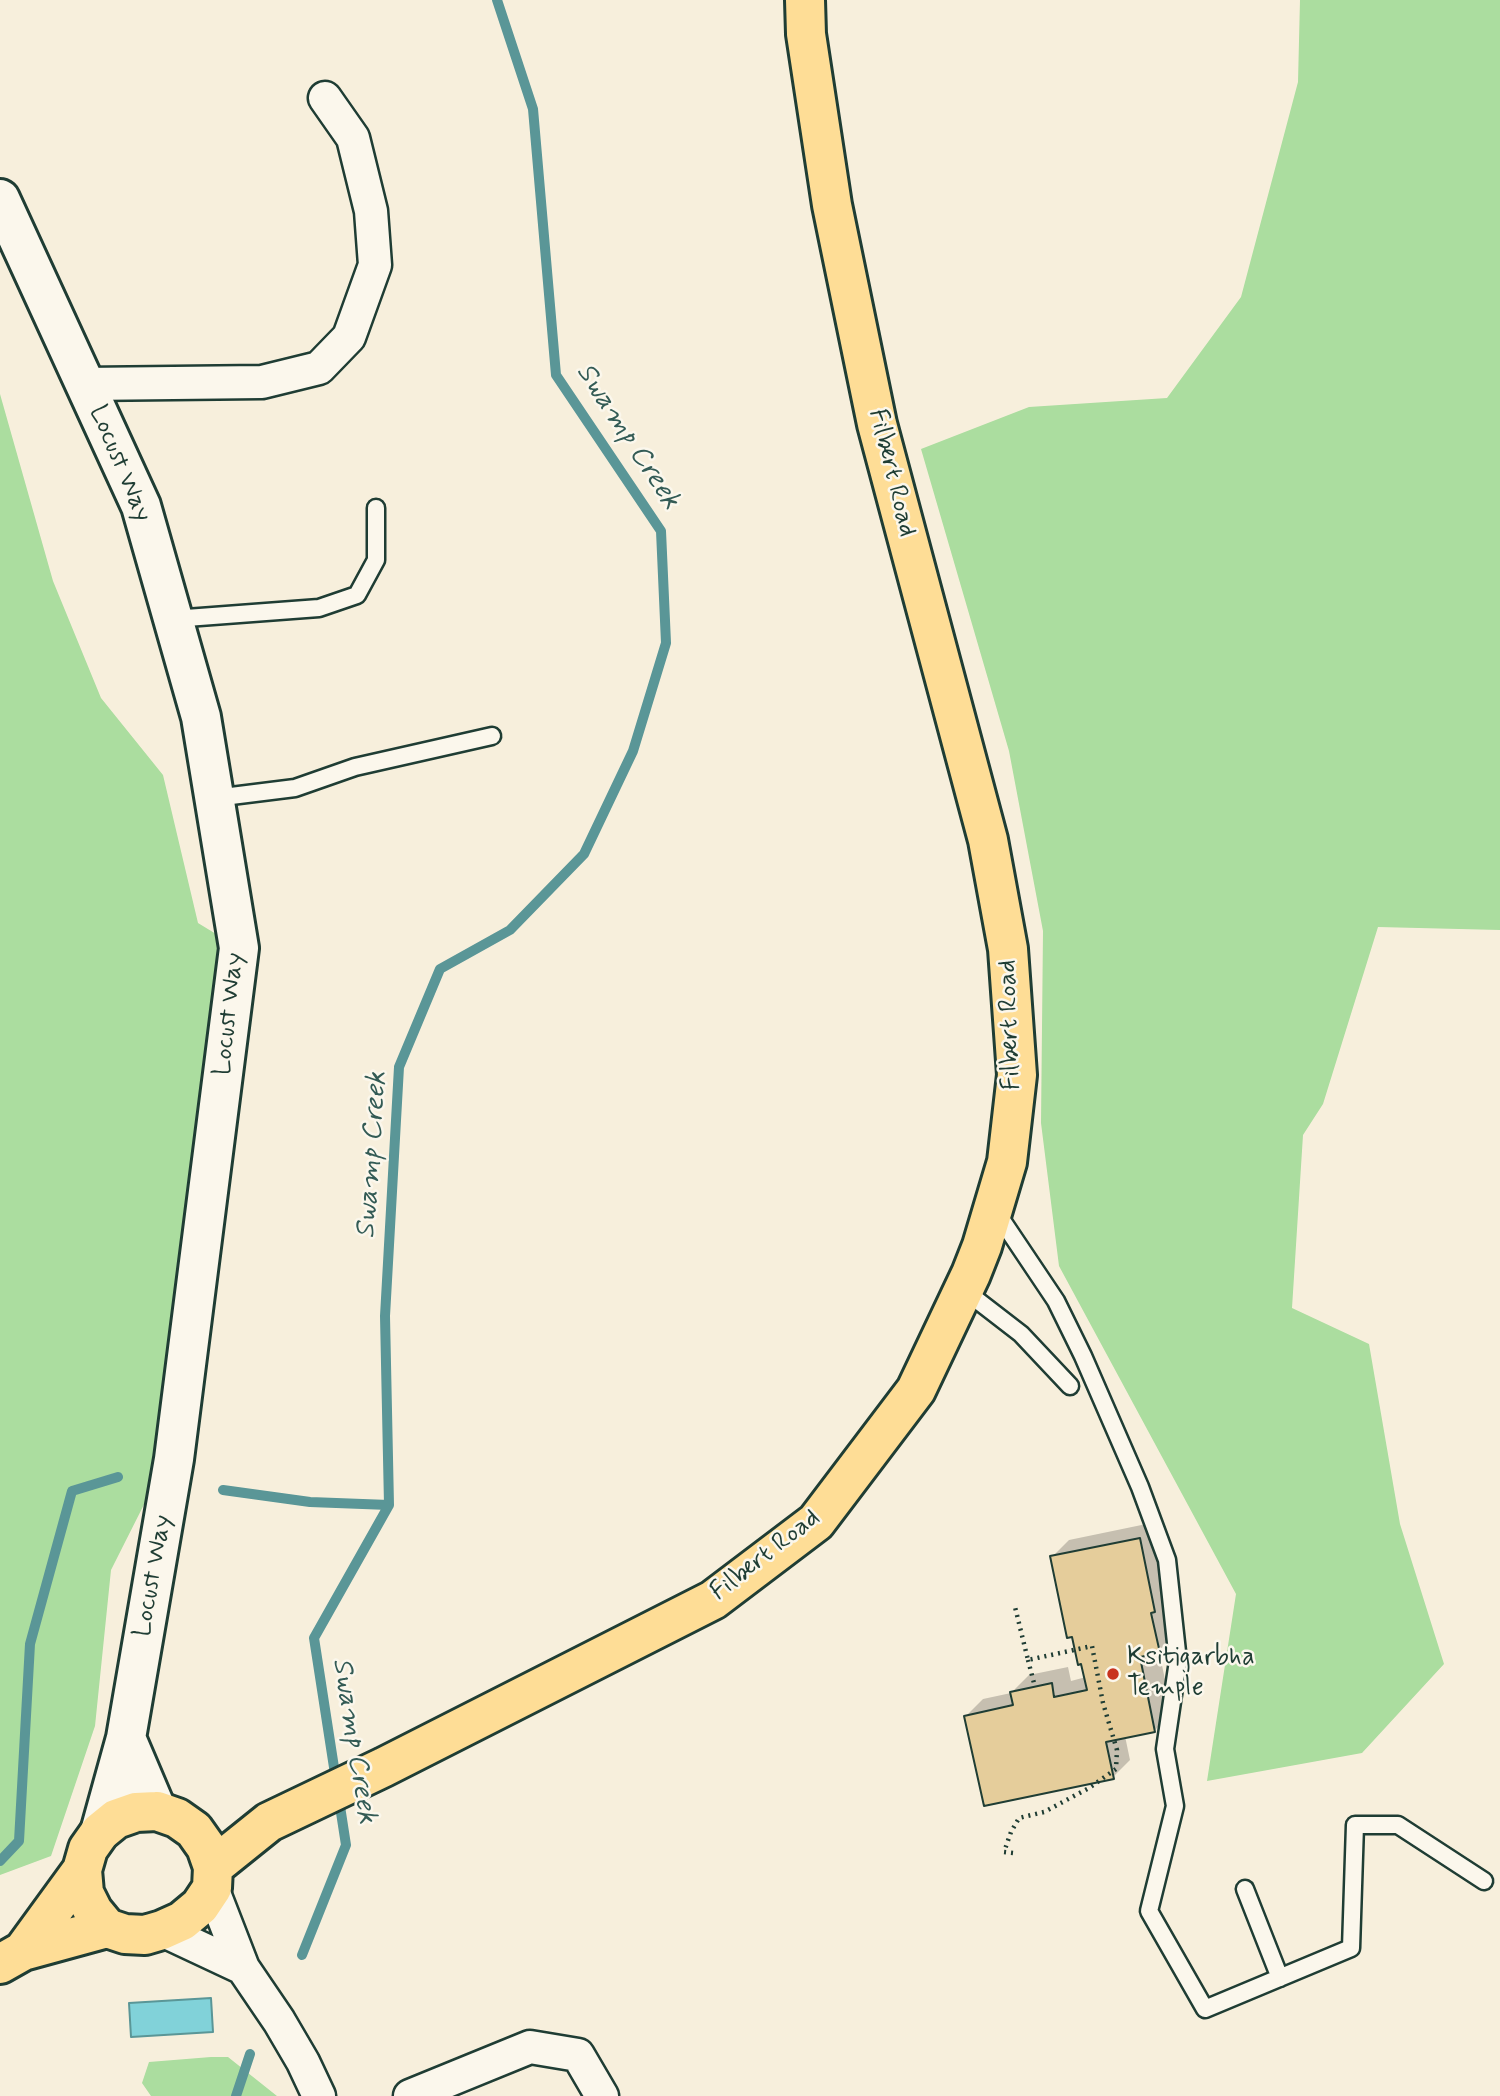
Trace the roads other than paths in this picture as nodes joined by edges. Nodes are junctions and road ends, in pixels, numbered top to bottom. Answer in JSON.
{"nodes":[{"id":1,"x":805,"y":0,"type":"edge"},
{"id":2,"x":325,"y":98,"type":"dead end"},
{"id":3,"x":0,"y":200,"type":"edge"},
{"id":4,"x":85,"y":384,"type":"junction"},
{"id":5,"x":376,"y":509,"type":"dead end"},
{"id":6,"x":173,"y":619,"type":"junction"},
{"id":7,"x":492,"y":736,"type":"dead end"},
{"id":8,"x":215,"y":797,"type":"junction"},
{"id":9,"x":993,"y":1208,"type":"junction"},
{"id":10,"x":964,"y":1290,"type":"junction"},
{"id":11,"x":1070,"y":1386,"type":"dead end"},
{"id":12,"x":126,"y":1738,"type":"junction"},
{"id":13,"x":157,"y":1811,"type":"junction"},
{"id":14,"x":269,"y":1822,"type":"junction"},
{"id":15,"x":194,"y":1830,"type":"junction"},
{"id":16,"x":100,"y":1832,"type":"junction"},
{"id":17,"x":82,"y":1870,"type":"junction"},
{"id":18,"x":212,"y":1878,"type":"junction"},
{"id":19,"x":1484,"y":1881,"type":"dead end"},
{"id":20,"x":1245,"y":1889,"type":"dead end"},
{"id":21,"x":107,"y":1928,"type":"junction"},
{"id":22,"x":162,"y":1930,"type":"junction"},
{"id":23,"x":11,"y":1957,"type":"edge"},
{"id":24,"x":243,"y":1968,"type":"junction"},
{"id":25,"x":1280,"y":1978,"type":"junction"},
{"id":26,"x":318,"y":2096,"type":"edge"},
{"id":27,"x":410,"y":2096,"type":"edge"},
{"id":28,"x":601,"y":2096,"type":"edge"}],
"edges":[{"from":1,"to":9,"type":"main road","name":"Filbert Road"},
{"from":2,"to":4,"type":"street"},
{"from":3,"to":4,"type":"main road","name":"Locust Way"},
{"from":4,"to":6,"type":"main road","name":"Locust Way"},
{"from":5,"to":6,"type":"lane"},
{"from":6,"to":8,"type":"main road","name":"Locust Way"},
{"from":7,"to":8,"type":"lane"},
{"from":8,"to":12,"type":"main road","name":"Locust Way"},
{"from":9,"to":10,"type":"main road","name":"Filbert Road"},
{"from":9,"to":25,"type":"lane"},
{"from":10,"to":11,"type":"lane"},
{"from":10,"to":14,"type":"main road","name":"Filbert Road"},
{"from":12,"to":13,"type":"main road"},
{"from":12,"to":16,"type":"main road","name":"Locust Way"},
{"from":13,"to":15,"type":"main road"},
{"from":13,"to":16,"type":"main road"},
{"from":14,"to":15,"type":"main road","name":"Filbert Road"},
{"from":14,"to":18,"type":"main road","name":"Filbert Road"},
{"from":15,"to":18,"type":"main road"},
{"from":16,"to":17,"type":"main road"},
{"from":17,"to":21,"type":"main road"},
{"from":17,"to":23,"type":"main road"},
{"from":18,"to":22,"type":"main road"},
{"from":18,"to":24,"type":"street"},
{"from":19,"to":25,"type":"lane"},
{"from":20,"to":25,"type":"lane"},
{"from":21,"to":22,"type":"main road"},
{"from":21,"to":23,"type":"main road"},
{"from":22,"to":24,"type":"street"},
{"from":24,"to":26,"type":"street"},
{"from":27,"to":28,"type":"street"}]}
